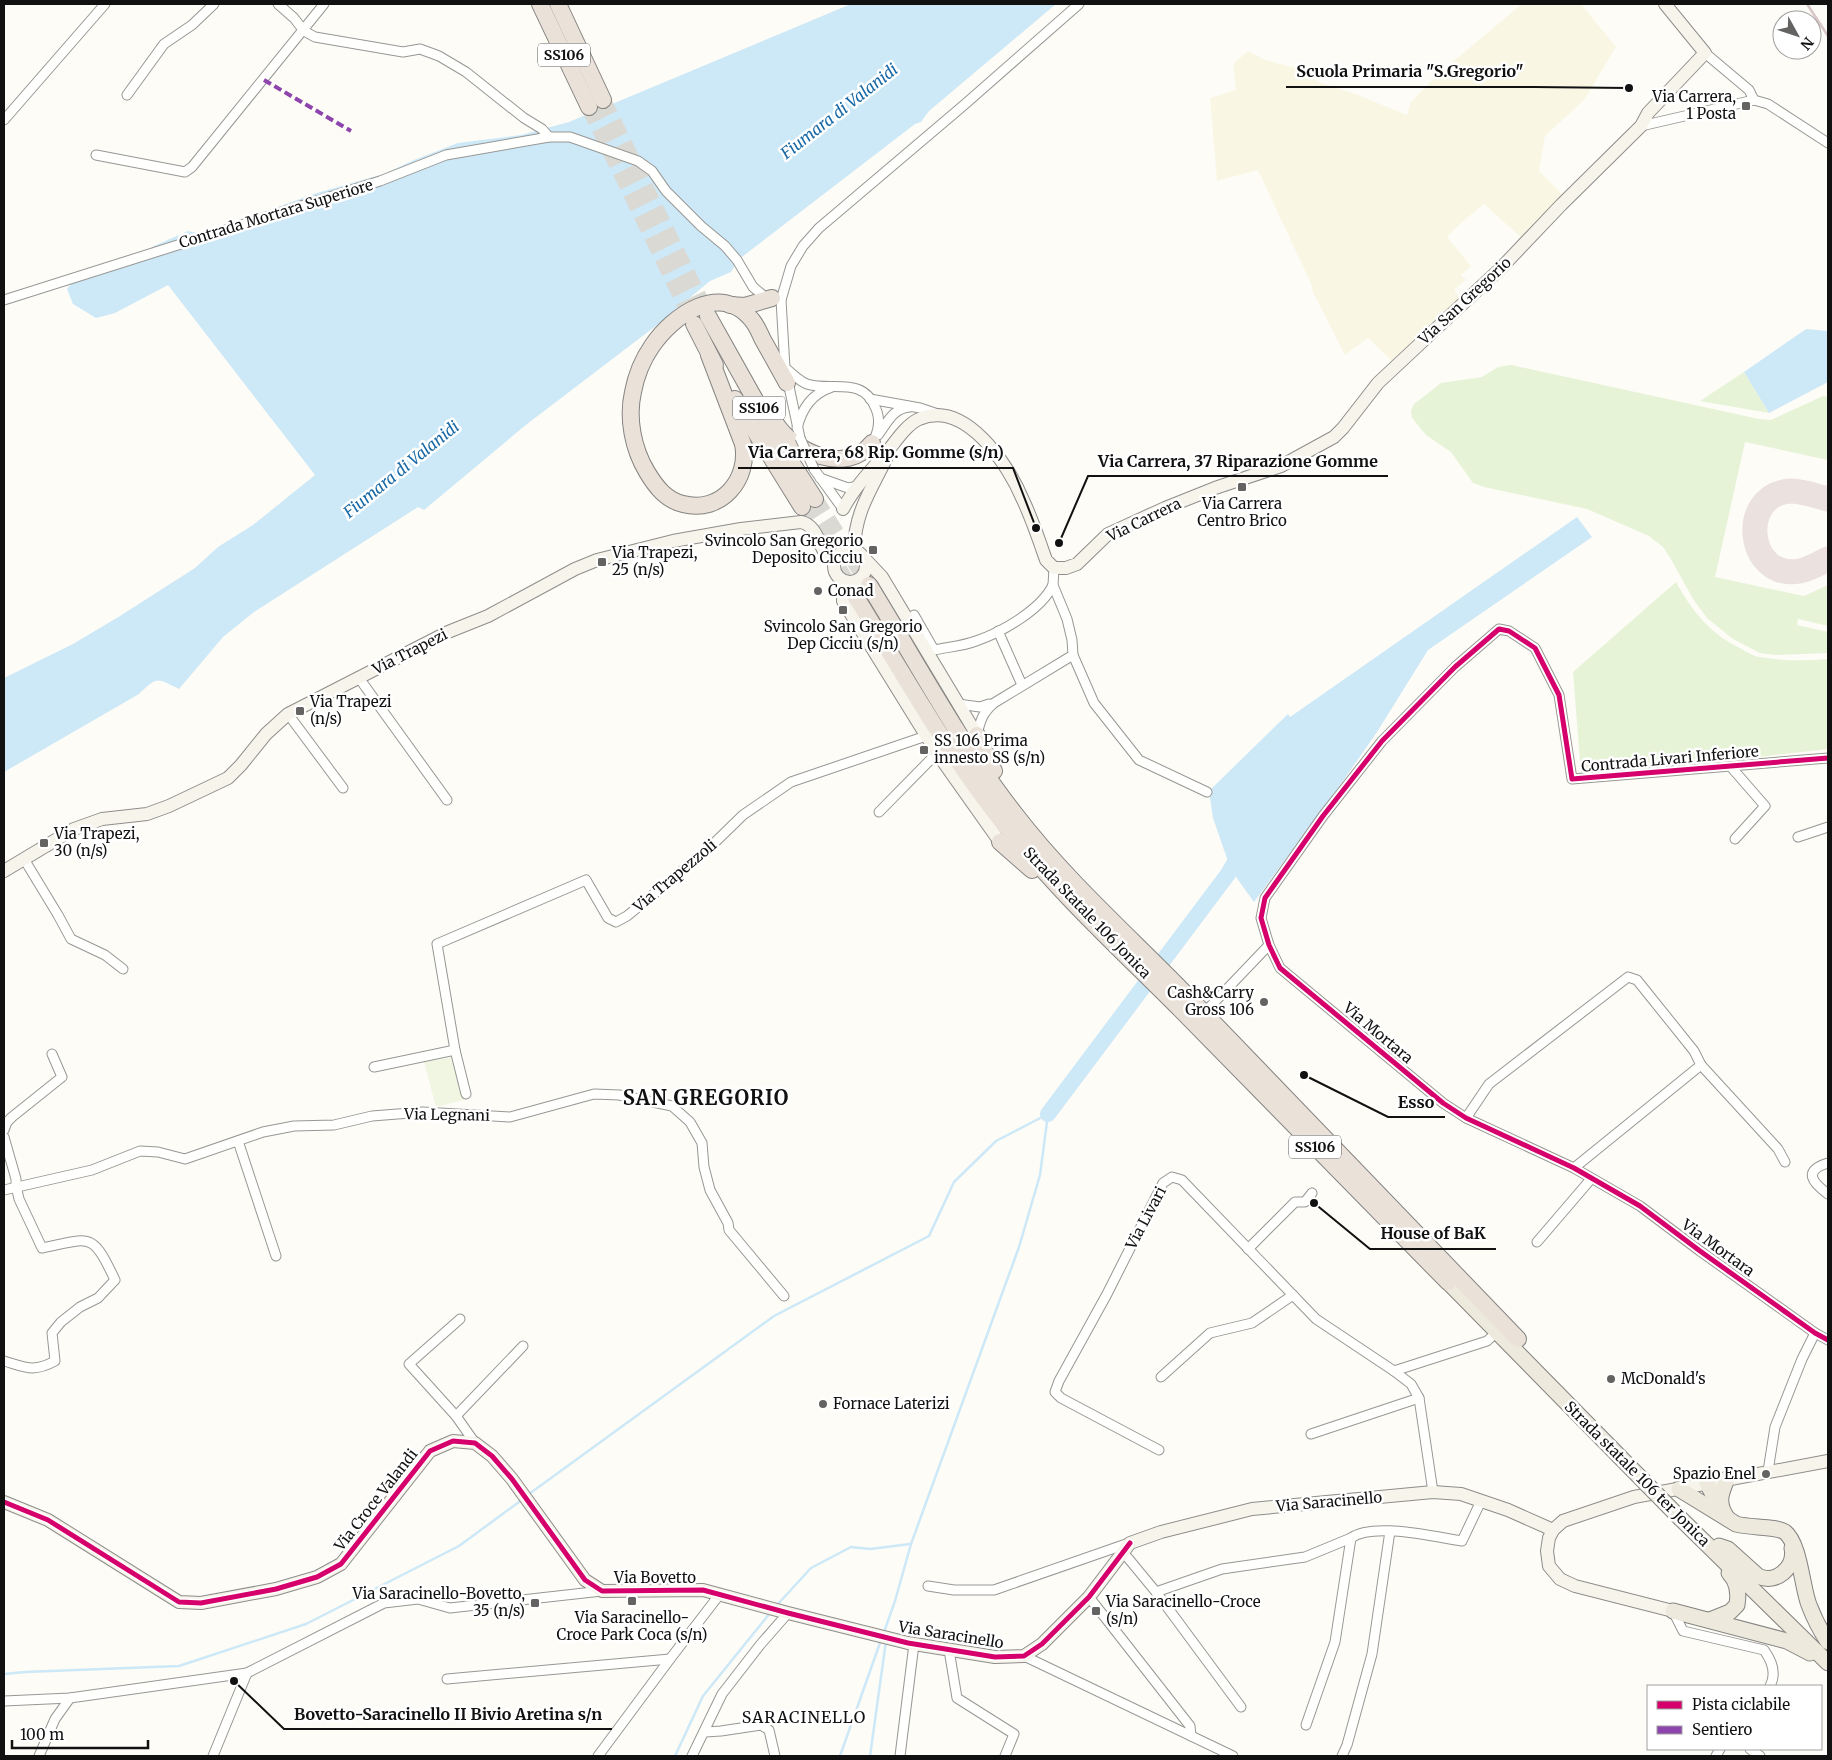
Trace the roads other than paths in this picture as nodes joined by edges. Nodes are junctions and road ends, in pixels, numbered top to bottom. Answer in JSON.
{"nodes":[{"id":1,"x":105,"y":4,"type":"edge"},
{"id":2,"x":214,"y":4,"type":"edge"},
{"id":3,"x":278,"y":4,"type":"edge"},
{"id":4,"x":324,"y":4,"type":"edge"},
{"id":5,"x":540,"y":4,"type":"edge"},
{"id":6,"x":558,"y":4,"type":"edge"},
{"id":7,"x":1079,"y":4,"type":"edge"},
{"id":8,"x":1666,"y":4,"type":"edge"},
{"id":9,"x":304,"y":31,"type":"junction"},
{"id":10,"x":1704,"y":53,"type":"junction"},
{"id":11,"x":127,"y":96,"type":"dead end"},
{"id":12,"x":1754,"y":100,"type":"junction"},
{"id":13,"x":4,"y":120,"type":"edge"},
{"id":14,"x":1641,"y":126,"type":"junction"},
{"id":15,"x":549,"y":137,"type":"junction"},
{"id":16,"x":1828,"y":143,"type":"edge"},
{"id":17,"x":96,"y":155,"type":"dead end"},
{"id":18,"x":777,"y":299,"type":"junction"},
{"id":19,"x":4,"y":300,"type":"edge"},
{"id":20,"x":730,"y":305,"type":"junction"},
{"id":21,"x":722,"y":343,"type":"junction"},
{"id":22,"x":709,"y":356,"type":"junction"},
{"id":23,"x":786,"y":376,"type":"junction"},
{"id":24,"x":837,"y":386,"type":"junction"},
{"id":25,"x":870,"y":399,"type":"junction"},
{"id":26,"x":920,"y":408,"type":"junction"},
{"id":27,"x":941,"y":414,"type":"junction"},
{"id":28,"x":798,"y":434,"type":"junction"},
{"id":29,"x":895,"y":442,"type":"junction"},
{"id":30,"x":872,"y":444,"type":"junction"},
{"id":31,"x":1281,"y":466,"type":"joint"},
{"id":32,"x":819,"y":478,"type":"junction"},
{"id":33,"x":858,"y":486,"type":"junction"},
{"id":34,"x":843,"y":509,"type":"junction"},
{"id":35,"x":860,"y":510,"type":"junction"},
{"id":36,"x":855,"y":532,"type":"junction"},
{"id":37,"x":859,"y":554,"type":"junction"},
{"id":38,"x":834,"y":562,"type":"junction"},
{"id":39,"x":1054,"y":568,"type":"junction"},
{"id":40,"x":843,"y":581,"type":"junction"},
{"id":41,"x":869,"y":585,"type":"tunnel mouth"},
{"id":42,"x":1053,"y":585,"type":"junction"},
{"id":43,"x":854,"y":594,"type":"tunnel mouth"},
{"id":44,"x":914,"y":615,"type":"dead end"},
{"id":45,"x":1499,"y":629,"type":"joint"},
{"id":46,"x":998,"y":631,"type":"junction"},
{"id":47,"x":1073,"y":655,"type":"junction"},
{"id":48,"x":359,"y":678,"type":"junction"},
{"id":49,"x":1022,"y":685,"type":"junction"},
{"id":50,"x":994,"y":703,"type":"junction"},
{"id":51,"x":958,"y":704,"type":"junction"},
{"id":52,"x":288,"y":714,"type":"junction"},
{"id":53,"x":977,"y":735,"type":"junction"},
{"id":54,"x":926,"y":736,"type":"junction"},
{"id":55,"x":937,"y":753,"type":"junction"},
{"id":56,"x":1828,"y":758,"type":"edge"},
{"id":57,"x":1731,"y":767,"type":"junction"},
{"id":58,"x":343,"y":788,"type":"dead end"},
{"id":59,"x":1207,"y":792,"type":"dead end"},
{"id":60,"x":447,"y":800,"type":"dead end"},
{"id":61,"x":879,"y":812,"type":"dead end"},
{"id":62,"x":1015,"y":814,"type":"junction"},
{"id":63,"x":1828,"y":827,"type":"edge"},
{"id":64,"x":1798,"y":837,"type":"dead end"},
{"id":65,"x":1735,"y":839,"type":"dead end"},
{"id":66,"x":1000,"y":842,"type":"joint"},
{"id":67,"x":24,"y":859,"type":"junction"},
{"id":68,"x":4,"y":871,"type":"edge"},
{"id":69,"x":1080,"y":910,"type":"junction"},
{"id":70,"x":1100,"y":919,"type":"junction"},
{"id":71,"x":1269,"y":945,"type":"junction"},
{"id":72,"x":123,"y":969,"type":"dead end"},
{"id":73,"x":1187,"y":1006,"type":"junction"},
{"id":74,"x":1204,"y":1013,"type":"junction"},
{"id":75,"x":455,"y":1050,"type":"junction"},
{"id":76,"x":52,"y":1054,"type":"dead end"},
{"id":77,"x":1701,"y":1065,"type":"junction"},
{"id":78,"x":374,"y":1068,"type":"dead end"},
{"id":79,"x":466,"y":1094,"type":"dead end"},
{"id":80,"x":1466,"y":1118,"type":"junction"},
{"id":81,"x":4,"y":1130,"type":"edge"},
{"id":82,"x":4,"y":1137,"type":"edge"},
{"id":83,"x":238,"y":1141,"type":"junction"},
{"id":84,"x":1786,"y":1162,"type":"dead end"},
{"id":85,"x":1828,"y":1163,"type":"edge"},
{"id":86,"x":1574,"y":1168,"type":"junction"},
{"id":87,"x":1591,"y":1179,"type":"junction"},
{"id":88,"x":16,"y":1186,"type":"junction"},
{"id":89,"x":4,"y":1190,"type":"edge"},
{"id":90,"x":1312,"y":1194,"type":"dead end"},
{"id":91,"x":1828,"y":1194,"type":"edge"},
{"id":92,"x":1537,"y":1242,"type":"dead end"},
{"id":93,"x":1248,"y":1249,"type":"junction"},
{"id":94,"x":276,"y":1256,"type":"dead end"},
{"id":95,"x":1452,"y":1278,"type":"junction"},
{"id":96,"x":784,"y":1296,"type":"dead end"},
{"id":97,"x":1293,"y":1296,"type":"junction"},
{"id":98,"x":460,"y":1318,"type":"dead end"},
{"id":99,"x":1496,"y":1332,"type":"junction"},
{"id":100,"x":1815,"y":1333,"type":"junction"},
{"id":101,"x":1518,"y":1339,"type":"joint"},
{"id":102,"x":1828,"y":1340,"type":"edge"},
{"id":103,"x":524,"y":1346,"type":"dead end"},
{"id":104,"x":4,"y":1360,"type":"edge"},
{"id":105,"x":1394,"y":1371,"type":"junction"},
{"id":106,"x":1161,"y":1377,"type":"dead end"},
{"id":107,"x":1419,"y":1398,"type":"junction"},
{"id":108,"x":456,"y":1416,"type":"junction"},
{"id":109,"x":1311,"y":1434,"type":"dead end"},
{"id":110,"x":475,"y":1443,"type":"junction"},
{"id":111,"x":1159,"y":1450,"type":"dead end"},
{"id":112,"x":1623,"y":1454,"type":"junction"},
{"id":113,"x":1828,"y":1461,"type":"edge"},
{"id":114,"x":1768,"y":1471,"type":"junction"},
{"id":115,"x":1727,"y":1479,"type":"junction"},
{"id":116,"x":1708,"y":1483,"type":"junction"},
{"id":117,"x":1679,"y":1489,"type":"junction"},
{"id":118,"x":1434,"y":1492,"type":"junction"},
{"id":119,"x":1481,"y":1501,"type":"junction"},
{"id":120,"x":4,"y":1502,"type":"edge"},
{"id":121,"x":1720,"y":1513,"type":"junction"},
{"id":122,"x":1554,"y":1530,"type":"junction"},
{"id":123,"x":1390,"y":1531,"type":"junction"},
{"id":124,"x":1351,"y":1538,"type":"junction"},
{"id":125,"x":1790,"y":1539,"type":"junction"},
{"id":126,"x":1126,"y":1548,"type":"junction"},
{"id":127,"x":1720,"y":1552,"type":"junction"},
{"id":128,"x":928,"y":1586,"type":"dead end"},
{"id":129,"x":602,"y":1591,"type":"junction"},
{"id":130,"x":1156,"y":1592,"type":"junction"},
{"id":131,"x":720,"y":1594,"type":"junction"},
{"id":132,"x":1089,"y":1598,"type":"junction"},
{"id":133,"x":1673,"y":1611,"type":"junction"},
{"id":134,"x":785,"y":1612,"type":"junction"},
{"id":135,"x":1710,"y":1620,"type":"junction"},
{"id":136,"x":1828,"y":1642,"type":"edge"},
{"id":137,"x":911,"y":1644,"type":"junction"},
{"id":138,"x":949,"y":1650,"type":"junction"},
{"id":139,"x":1828,"y":1651,"type":"edge"},
{"id":140,"x":1024,"y":1656,"type":"junction"},
{"id":141,"x":670,"y":1658,"type":"junction"},
{"id":142,"x":1828,"y":1664,"type":"edge"},
{"id":143,"x":247,"y":1673,"type":"junction"},
{"id":144,"x":447,"y":1679,"type":"dead end"},
{"id":145,"x":1770,"y":1685,"type":"edge"},
{"id":146,"x":70,"y":1698,"type":"junction"},
{"id":147,"x":4,"y":1702,"type":"edge"},
{"id":148,"x":1241,"y":1707,"type":"dead end"},
{"id":149,"x":1306,"y":1725,"type":"dead end"},
{"id":150,"x":705,"y":1732,"type":"junction"},
{"id":151,"x":1191,"y":1736,"type":"junction"},
{"id":152,"x":39,"y":1756,"type":"edge"},
{"id":153,"x":214,"y":1756,"type":"edge"},
{"id":154,"x":598,"y":1756,"type":"edge"},
{"id":155,"x":692,"y":1756,"type":"edge"},
{"id":156,"x":775,"y":1756,"type":"edge"},
{"id":157,"x":900,"y":1756,"type":"edge"},
{"id":158,"x":1005,"y":1756,"type":"edge"},
{"id":159,"x":1233,"y":1756,"type":"edge"},
{"id":160,"x":1342,"y":1756,"type":"edge"}],
"edges":[{"from":1,"to":13,"type":"street"},
{"from":2,"to":11,"type":"street"},
{"from":3,"to":9,"type":"street"},
{"from":4,"to":9,"type":"street"},
{"from":5,"to":6,"type":"highway","number":"SS106"},
{"from":7,"to":18,"type":"street"},
{"from":8,"to":10,"type":"street"},
{"from":9,"to":15,"type":"street"},
{"from":9,"to":17,"type":"street"},
{"from":10,"to":12,"type":"street"},
{"from":10,"to":14,"type":"street","name":"Via San Gregorio"},
{"from":12,"to":14,"type":"street"},
{"from":12,"to":16,"type":"street"},
{"from":14,"to":31,"type":"street","name":"Via San Gregorio"},
{"from":15,"to":18,"type":"street","name":"Contrada Mortara Superiore"},
{"from":15,"to":19,"type":"street","name":"Contrada Mortara Superiore"},
{"from":18,"to":20,"type":"highway"},
{"from":18,"to":23,"type":"street"},
{"from":20,"to":22,"type":"highway"},
{"from":20,"to":23,"type":"highway"},
{"from":21,"to":22,"type":"highway","number":"SS106"},
{"from":21,"to":22,"type":"highway","number":"SS106"},
{"from":21,"to":30,"type":"highway"},
{"from":23,"to":24,"type":"street"},
{"from":23,"to":28,"type":"street"},
{"from":24,"to":25,"type":"street"},
{"from":24,"to":28,"type":"street"},
{"from":25,"to":26,"type":"street"},
{"from":25,"to":30,"type":"street"},
{"from":26,"to":27,"type":"street"},
{"from":26,"to":30,"type":"street"},
{"from":27,"to":29,"type":"street"},
{"from":27,"to":39,"type":"street"},
{"from":28,"to":32,"type":"street","bridge":true},
{"from":29,"to":33,"type":"street"},
{"from":29,"to":35,"type":"street"},
{"from":31,"to":39,"type":"street","name":"Via Carrera"},
{"from":32,"to":33,"type":"street"},
{"from":32,"to":34,"type":"street"},
{"from":33,"to":34,"type":"street"},
{"from":34,"to":35,"type":"street"},
{"from":34,"to":36,"type":"street"},
{"from":35,"to":36,"type":"street"},
{"from":36,"to":37,"type":"street"},
{"from":37,"to":38,"type":"street"},
{"from":37,"to":40,"type":"street"},
{"from":37,"to":51,"type":"street"},
{"from":38,"to":40,"type":"street"},
{"from":38,"to":48,"type":"street","name":"Via Trapezi"},
{"from":39,"to":42,"type":"street"},
{"from":40,"to":54,"type":"street"},
{"from":41,"to":62,"type":"highway","name":"Strada Statale 106 Jonica","number":"SS106"},
{"from":42,"to":46,"type":"street"},
{"from":42,"to":47,"type":"street"},
{"from":43,"to":69,"type":"highway","name":"Strada Statale 106 Jonica","number":"SS106"},
{"from":44,"to":46,"type":"street"},
{"from":45,"to":57,"type":"street","name":"Contrada Livari Inferiore"},
{"from":45,"to":71,"type":"street","name":"Via Mortara"},
{"from":46,"to":49,"type":"street"},
{"from":47,"to":49,"type":"street"},
{"from":47,"to":59,"type":"street"},
{"from":48,"to":52,"type":"street","name":"Via Trapezi"},
{"from":48,"to":60,"type":"street"},
{"from":49,"to":50,"type":"street"},
{"from":50,"to":51,"type":"street"},
{"from":50,"to":53,"type":"street"},
{"from":51,"to":53,"type":"street"},
{"from":52,"to":58,"type":"street"},
{"from":52,"to":67,"type":"street","name":"Via Trapezi"},
{"from":53,"to":62,"type":"highway"},
{"from":54,"to":55,"type":"street"},
{"from":54,"to":75,"type":"street","name":"Via Trapezzoli"},
{"from":55,"to":61,"type":"street"},
{"from":55,"to":66,"type":"street"},
{"from":56,"to":57,"type":"street","name":"Contrada Livari Inferiore"},
{"from":57,"to":65,"type":"street"},
{"from":62,"to":70,"type":"highway","name":"Strada Statale 106 Jonica","number":"SS106"},
{"from":63,"to":64,"type":"street"},
{"from":66,"to":69,"type":"highway"},
{"from":67,"to":68,"type":"street","name":"Via Trapezi"},
{"from":67,"to":72,"type":"street"},
{"from":69,"to":70,"type":"highway","name":"Strada Statale 106 Jonica","number":"SS106"},
{"from":70,"to":73,"type":"highway","name":"Strada Statale 106 Jonica","number":"SS106"},
{"from":71,"to":74,"type":"street"},
{"from":71,"to":80,"type":"street","name":"Via Mortara"},
{"from":73,"to":74,"type":"highway","name":"Strada Statale 106 Jonica","number":"SS106"},
{"from":73,"to":95,"type":"highway","name":"Strada Statale 106 Jonica","number":"SS106"},
{"from":74,"to":95,"type":"highway","name":"Strada Statale 106 Jonica","number":"SS106"},
{"from":75,"to":78,"type":"street"},
{"from":75,"to":79,"type":"street"},
{"from":76,"to":81,"type":"street"},
{"from":77,"to":80,"type":"street"},
{"from":77,"to":84,"type":"street"},
{"from":77,"to":86,"type":"street"},
{"from":80,"to":86,"type":"street","name":"Via Mortara"},
{"from":82,"to":88,"type":"street"},
{"from":83,"to":88,"type":"street","name":"Via Legnani"},
{"from":83,"to":94,"type":"street"},
{"from":83,"to":96,"type":"street","name":"Via Legnani"},
{"from":85,"to":91,"type":"street"},
{"from":86,"to":87,"type":"street","name":"Via Mortara"},
{"from":87,"to":92,"type":"street"},
{"from":87,"to":100,"type":"street","name":"Via Mortara"},
{"from":88,"to":89,"type":"street","name":"Via Legnani"},
{"from":88,"to":104,"type":"street"},
{"from":90,"to":93,"type":"street"},
{"from":93,"to":97,"type":"street","name":"Via Livari"},
{"from":93,"to":111,"type":"street","name":"Via Livari"},
{"from":95,"to":99,"type":"main road","name":"Strada statale 106 ter Jonica"},
{"from":95,"to":101,"type":"highway","name":"Strada statale 106 ter Jonica"},
{"from":97,"to":105,"type":"street","name":"Via Livari"},
{"from":97,"to":106,"type":"street"},
{"from":98,"to":108,"type":"street"},
{"from":99,"to":105,"type":"street"},
{"from":99,"to":112,"type":"main road","name":"Strada statale 106 ter Jonica"},
{"from":100,"to":102,"type":"street","name":"Via Mortara"},
{"from":100,"to":114,"type":"street"},
{"from":101,"to":112,"type":"main road","name":"Strada statale 106 ter Jonica"},
{"from":103,"to":108,"type":"street"},
{"from":105,"to":107,"type":"street","name":"Via Livari"},
{"from":107,"to":109,"type":"street"},
{"from":107,"to":118,"type":"street","name":"Via Livari"},
{"from":108,"to":110,"type":"street"},
{"from":110,"to":120,"type":"street","name":"Via Croce Valandi"},
{"from":110,"to":129,"type":"street","name":"Via Bovetto"},
{"from":112,"to":127,"type":"main road","name":"Strada statale 106 ter Jonica","bridge":true},
{"from":113,"to":114,"type":"street"},
{"from":114,"to":115,"type":"street"},
{"from":115,"to":116,"type":"street"},
{"from":115,"to":121,"type":"main road"},
{"from":116,"to":117,"type":"street"},
{"from":116,"to":121,"type":"main road"},
{"from":117,"to":121,"type":"main road"},
{"from":117,"to":122,"type":"street"},
{"from":118,"to":119,"type":"street","name":"Via Saracinello"},
{"from":118,"to":126,"type":"street","name":"Via Saracinello"},
{"from":119,"to":122,"type":"street","name":"Via Saracinello"},
{"from":119,"to":123,"type":"street"},
{"from":121,"to":125,"type":"main road"},
{"from":122,"to":133,"type":"street"},
{"from":123,"to":124,"type":"street"},
{"from":123,"to":160,"type":"street"},
{"from":124,"to":130,"type":"street"},
{"from":124,"to":149,"type":"street"},
{"from":125,"to":127,"type":"main road"},
{"from":125,"to":136,"type":"main road"},
{"from":126,"to":128,"type":"street"},
{"from":126,"to":130,"type":"street"},
{"from":126,"to":132,"type":"street","name":"Via Saracinello"},
{"from":127,"to":135,"type":"main road"},
{"from":127,"to":139,"type":"main road","name":"Strada statale 106 ter Jonica"},
{"from":127,"to":142,"type":"main road","name":"Strada statale 106 ter Jonica"},
{"from":129,"to":131,"type":"street","name":"Via Bovetto"},
{"from":129,"to":143,"type":"street"},
{"from":130,"to":148,"type":"street"},
{"from":131,"to":134,"type":"street","name":"Via Bovetto"},
{"from":131,"to":141,"type":"street"},
{"from":132,"to":140,"type":"street","name":"Via Saracinello"},
{"from":132,"to":151,"type":"street"},
{"from":133,"to":135,"type":"main road"},
{"from":133,"to":145,"type":"street"},
{"from":134,"to":137,"type":"street","name":"Via Saracinello"},
{"from":134,"to":150,"type":"street"},
{"from":135,"to":142,"type":"main road"},
{"from":137,"to":138,"type":"street","name":"Via Saracinello"},
{"from":137,"to":157,"type":"street"},
{"from":138,"to":140,"type":"street","name":"Via Saracinello"},
{"from":138,"to":158,"type":"street"},
{"from":140,"to":151,"type":"street"},
{"from":141,"to":144,"type":"street"},
{"from":141,"to":154,"type":"street"},
{"from":143,"to":146,"type":"street"},
{"from":143,"to":153,"type":"street"},
{"from":146,"to":147,"type":"street"},
{"from":146,"to":152,"type":"street"},
{"from":150,"to":155,"type":"street"},
{"from":150,"to":156,"type":"street"},
{"from":151,"to":159,"type":"street"}]}
